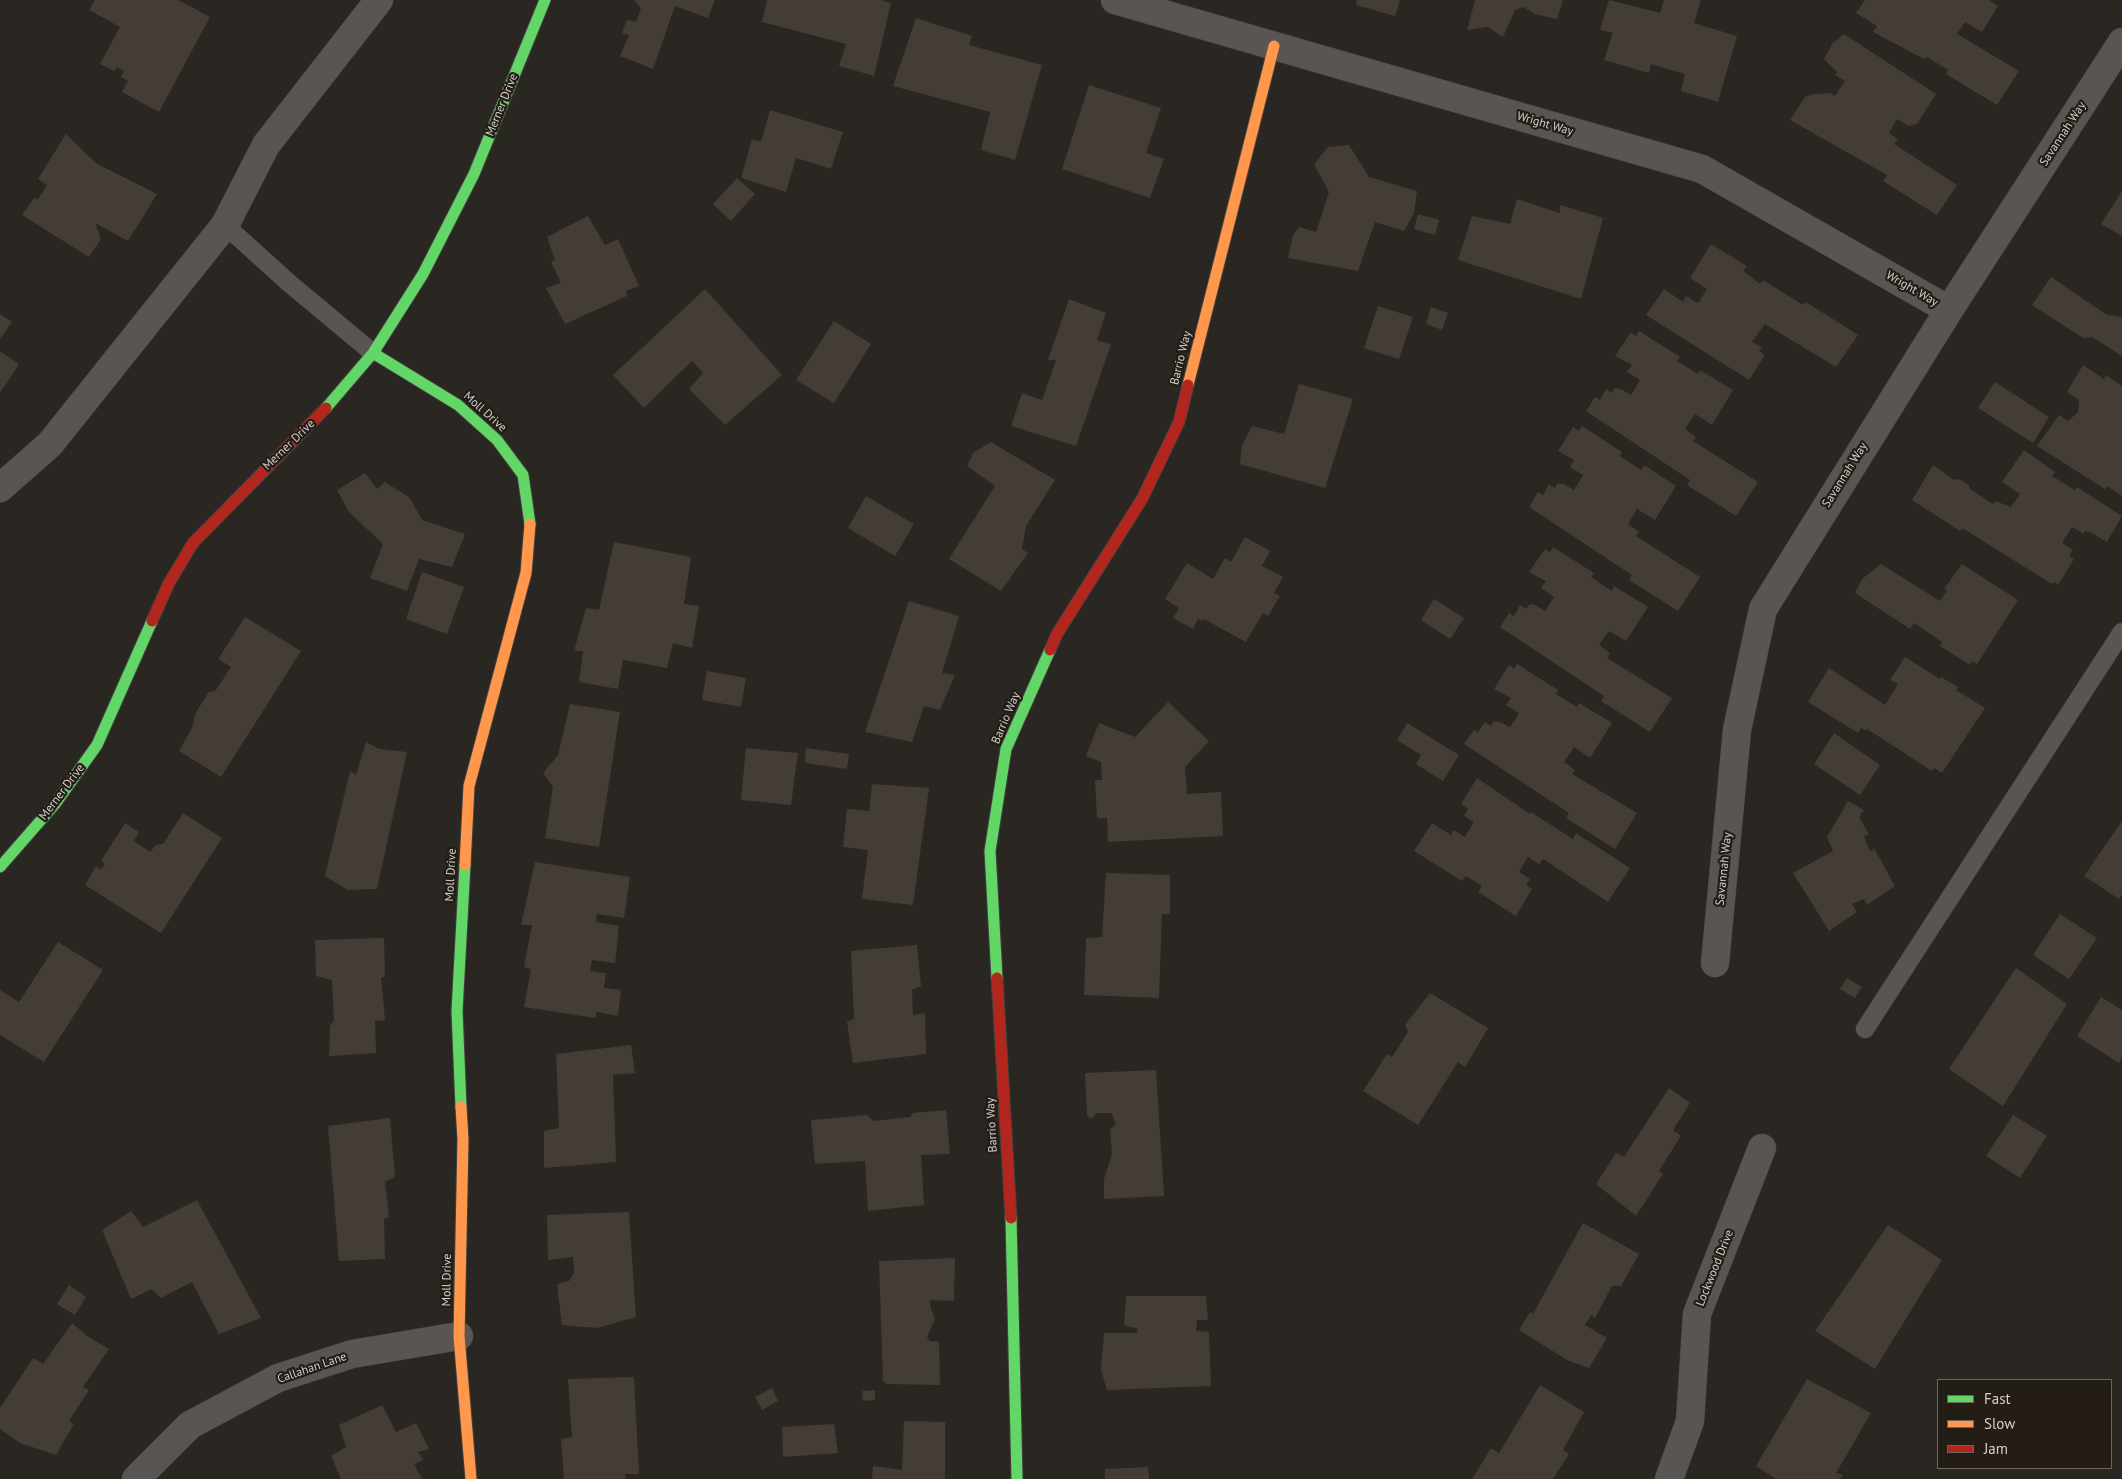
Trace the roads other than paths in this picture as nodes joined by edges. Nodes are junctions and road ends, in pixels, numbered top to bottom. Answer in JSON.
{"nodes":[{"id":1,"x":379,"y":0,"type":"edge"},
{"id":2,"x":545,"y":0,"type":"edge"},
{"id":3,"x":1115,"y":0,"type":"edge"},
{"id":4,"x":2122,"y":42,"type":"edge"},
{"id":5,"x":1274,"y":46,"type":"junction"},
{"id":6,"x":225,"y":225,"type":"junction"},
{"id":7,"x":1949,"y":310,"type":"junction"},
{"id":8,"x":373,"y":353,"type":"junction"},
{"id":9,"x":0,"y":488,"type":"edge"},
{"id":10,"x":2122,"y":632,"type":"edge"},
{"id":11,"x":0,"y":867,"type":"edge"},
{"id":12,"x":1715,"y":963,"type":"dead end"},
{"id":13,"x":1865,"y":1029,"type":"dead end"},
{"id":14,"x":1762,"y":1148,"type":"dead end"},
{"id":15,"x":459,"y":1336,"type":"junction"},
{"id":16,"x":136,"y":1479,"type":"edge"},
{"id":17,"x":471,"y":1479,"type":"edge"},
{"id":18,"x":1017,"y":1479,"type":"edge"},
{"id":19,"x":1669,"y":1479,"type":"edge"}],
"edges":[{"from":1,"to":6,"type":"street"},
{"from":2,"to":8,"type":"street","name":"Merner Drive"},
{"from":3,"to":5,"type":"street","name":"Wright Way"},
{"from":4,"to":7,"type":"street","name":"Savannah Way"},
{"from":5,"to":7,"type":"street","name":"Wright Way"},
{"from":5,"to":18,"type":"street","name":"Barrio Way"},
{"from":6,"to":8,"type":"lane"},
{"from":6,"to":9,"type":"street"},
{"from":7,"to":12,"type":"street","name":"Savannah Way"},
{"from":8,"to":11,"type":"street","name":"Merner Drive"},
{"from":8,"to":15,"type":"street","name":"Moll Drive"},
{"from":10,"to":13,"type":"lane"},
{"from":14,"to":19,"type":"street","name":"Lockwood Drive"},
{"from":15,"to":16,"type":"street","name":"Callahan Lane"},
{"from":15,"to":17,"type":"street","name":"Moll Drive"}]}
